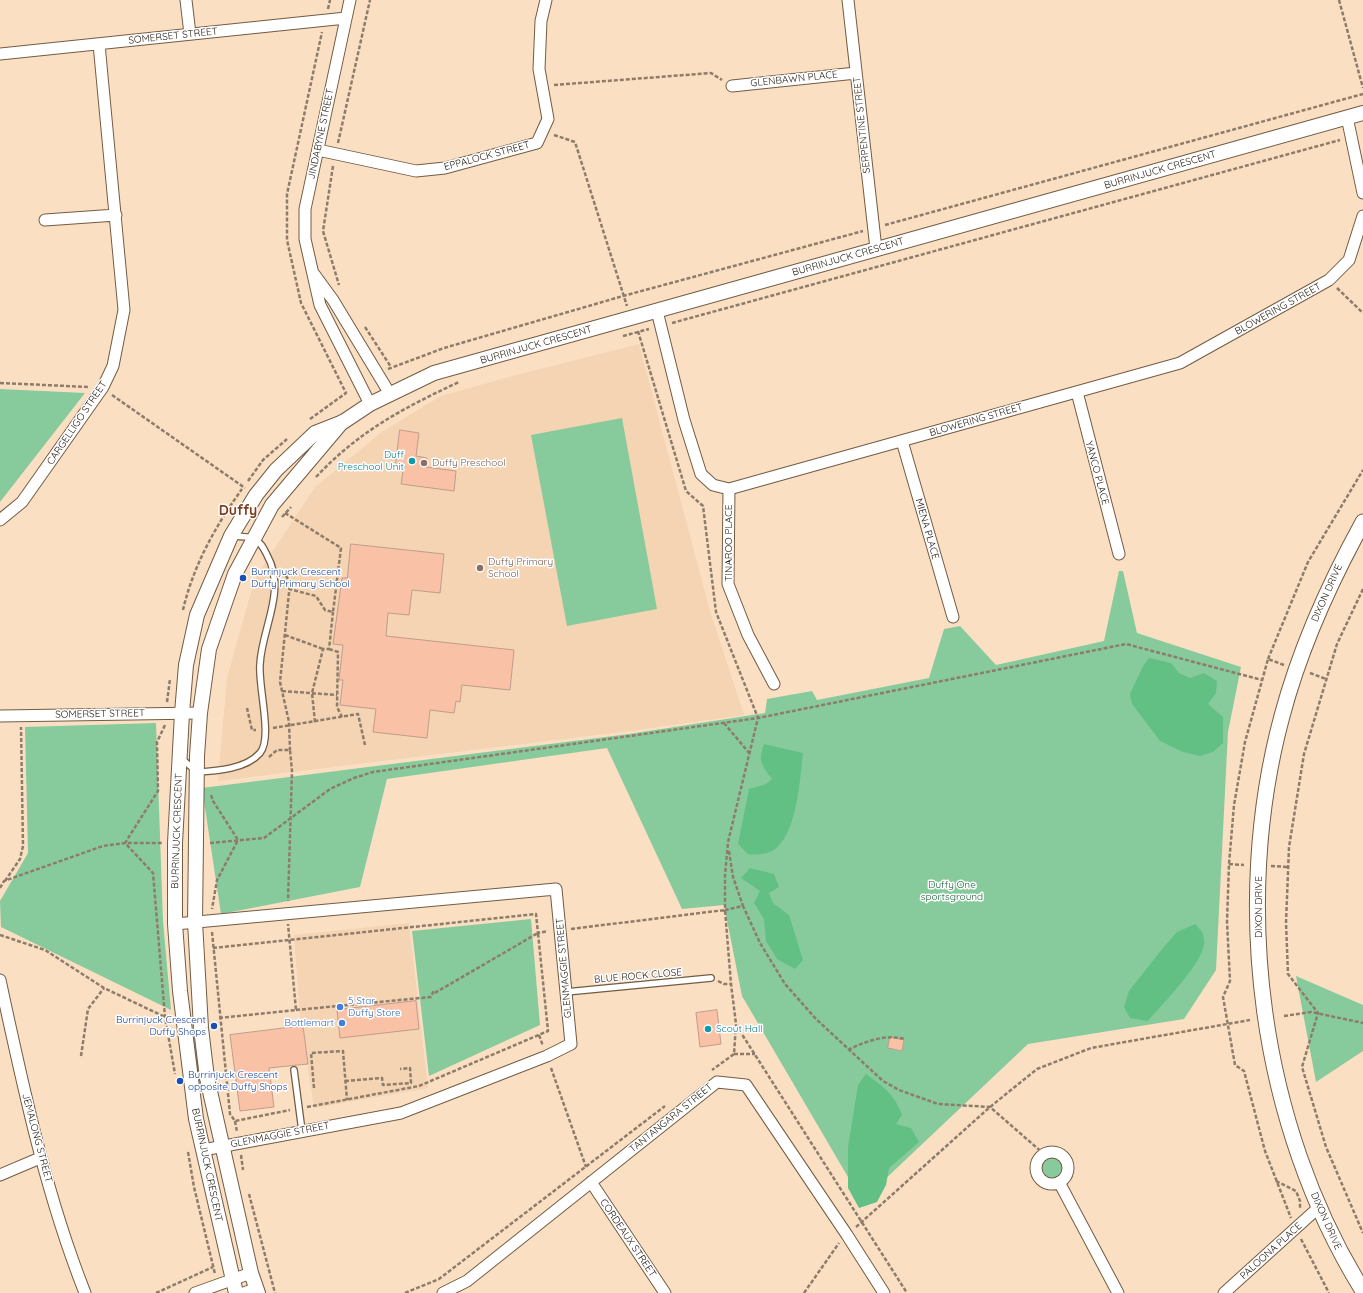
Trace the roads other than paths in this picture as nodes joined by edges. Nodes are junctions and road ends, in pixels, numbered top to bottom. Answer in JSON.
{"nodes":[{"id":1,"x":186,"y":0,"type":"edge"},
{"id":2,"x":350,"y":0,"type":"edge"},
{"id":3,"x":546,"y":0,"type":"edge"},
{"id":4,"x":848,"y":0,"type":"edge"},
{"id":5,"x":346,"y":18,"type":"junction"},
{"id":6,"x":190,"y":34,"type":"junction"},
{"id":7,"x":99,"y":44,"type":"junction"},
{"id":8,"x":0,"y":54,"type":"edge"},
{"id":9,"x":856,"y":72,"type":"junction"},
{"id":10,"x":732,"y":86,"type":"road end"},
{"id":11,"x":1363,"y":113,"type":"edge"},
{"id":12,"x":1347,"y":117,"type":"junction"},
{"id":13,"x":318,"y":150,"type":"junction"},
{"id":14,"x":1363,"y":194,"type":"edge"},
{"id":15,"x":116,"y":215,"type":"junction"},
{"id":16,"x":1363,"y":216,"type":"edge"},
{"id":17,"x":45,"y":220,"type":"dead end"},
{"id":18,"x":876,"y":249,"type":"junction"},
{"id":19,"x":310,"y":268,"type":"junction"},
{"id":20,"x":657,"y":311,"type":"junction"},
{"id":21,"x":1077,"y":392,"type":"junction"},
{"id":22,"x":390,"y":394,"type":"junction"},
{"id":23,"x":370,"y":404,"type":"junction"},
{"id":24,"x":343,"y":422,"type":"junction"},
{"id":25,"x":902,"y":441,"type":"junction"},
{"id":26,"x":729,"y":489,"type":"junction"},
{"id":27,"x":0,"y":520,"type":"edge"},
{"id":28,"x":1363,"y":522,"type":"edge"},
{"id":29,"x":231,"y":536,"type":"junction"},
{"id":30,"x":254,"y":538,"type":"junction"},
{"id":31,"x":1119,"y":554,"type":"dead end"},
{"id":32,"x":953,"y":617,"type":"dead end"},
{"id":33,"x":774,"y":684,"type":"dead end"},
{"id":34,"x":182,"y":713,"type":"junction"},
{"id":35,"x":200,"y":713,"type":"junction"},
{"id":36,"x":0,"y":716,"type":"edge"},
{"id":37,"x":179,"y":756,"type":"junction"},
{"id":38,"x":197,"y":772,"type":"junction"},
{"id":39,"x":195,"y":922,"type":"junction"},
{"id":40,"x":175,"y":924,"type":"junction"},
{"id":41,"x":711,"y":978,"type":"dead end"},
{"id":42,"x":0,"y":980,"type":"edge"},
{"id":43,"x":566,"y":992,"type":"junction"},
{"id":44,"x":294,"y":1070,"type":"dead end"},
{"id":45,"x":302,"y":1131,"type":"junction"},
{"id":46,"x":223,"y":1147,"type":"junction"},
{"id":47,"x":203,"y":1150,"type":"junction"},
{"id":48,"x":40,"y":1158,"type":"junction"},
{"id":49,"x":0,"y":1175,"type":"edge"},
{"id":50,"x":591,"y":1182,"type":"junction"},
{"id":51,"x":1059,"y":1182,"type":"junction"},
{"id":52,"x":1318,"y":1208,"type":"junction"},
{"id":53,"x":251,"y":1273,"type":"junction"},
{"id":54,"x":234,"y":1286,"type":"edge"},
{"id":55,"x":1363,"y":1291,"type":"edge"},
{"id":56,"x":253,"y":1292,"type":"edge"},
{"id":57,"x":85,"y":1293,"type":"edge"},
{"id":58,"x":195,"y":1293,"type":"edge"},
{"id":59,"x":443,"y":1293,"type":"edge"},
{"id":60,"x":665,"y":1293,"type":"edge"},
{"id":61,"x":884,"y":1293,"type":"edge"},
{"id":62,"x":1118,"y":1293,"type":"edge"},
{"id":63,"x":1224,"y":1293,"type":"edge"}],
"edges":[{"from":1,"to":6,"type":"street"},
{"from":2,"to":5,"type":"street","name":"JINDABYNE STREET"},
{"from":3,"to":13,"type":"street","name":"EPPALOCK STREET"},
{"from":4,"to":9,"type":"street","name":"SERPENTINE STREET"},
{"from":5,"to":6,"type":"street","name":"SOMERSET STREET"},
{"from":5,"to":13,"type":"street","name":"JINDABYNE STREET"},
{"from":6,"to":7,"type":"street","name":"SOMERSET STREET"},
{"from":7,"to":8,"type":"street","name":"SOMERSET STREET"},
{"from":7,"to":15,"type":"street","name":"CARGELLIGO STREET"},
{"from":9,"to":10,"type":"street","name":"GLENBAWN PLACE"},
{"from":9,"to":18,"type":"street","name":"SERPENTINE STREET"},
{"from":11,"to":12,"type":"street","name":"BURRINJUCK CRESCENT"},
{"from":12,"to":14,"type":"street"},
{"from":12,"to":18,"type":"street","name":"BURRINJUCK CRESCENT"},
{"from":13,"to":19,"type":"street","name":"JINDABYNE STREET"},
{"from":15,"to":17,"type":"street"},
{"from":15,"to":27,"type":"street","name":"CARGELLIGO STREET"},
{"from":16,"to":21,"type":"street","name":"BLOWERING STREET"},
{"from":18,"to":20,"type":"street","name":"BURRINJUCK CRESCENT"},
{"from":19,"to":22,"type":"street","name":"JINDABYNE STREET"},
{"from":19,"to":23,"type":"street","name":"JINDABYNE STREET"},
{"from":20,"to":22,"type":"street","name":"BURRINJUCK CRESCENT"},
{"from":20,"to":26,"type":"street"},
{"from":21,"to":25,"type":"street","name":"BLOWERING STREET"},
{"from":21,"to":31,"type":"street","name":"YANCO PLACE"},
{"from":22,"to":23,"type":"street","name":"BURRINJUCK CRESCENT"},
{"from":23,"to":24,"type":"street","name":"BURRINJUCK CRESCENT"},
{"from":24,"to":29,"type":"street","name":"BURRINJUCK CRESCENT"},
{"from":24,"to":30,"type":"street","name":"BURRINJUCK CRESCENT"},
{"from":25,"to":26,"type":"street","name":"BLOWERING STREET"},
{"from":25,"to":32,"type":"street","name":"MIENA PLACE"},
{"from":26,"to":33,"type":"street","name":"TINAROO PLACE"},
{"from":28,"to":52,"type":"main road","name":"DIXON DRIVE"},
{"from":29,"to":30,"type":"lane"},
{"from":29,"to":34,"type":"street","name":"BURRINJUCK CRESCENT"},
{"from":30,"to":35,"type":"street","name":"BURRINJUCK CRESCENT"},
{"from":30,"to":38,"type":"lane"},
{"from":34,"to":35,"type":"street","name":"SOMERSET STREET"},
{"from":34,"to":36,"type":"street","name":"SOMERSET STREET"},
{"from":34,"to":37,"type":"street","name":"BURRINJUCK CRESCENT"},
{"from":35,"to":38,"type":"street","name":"BURRINJUCK CRESCENT"},
{"from":37,"to":38,"type":"lane"},
{"from":37,"to":40,"type":"street","name":"BURRINJUCK CRESCENT"},
{"from":38,"to":39,"type":"street","name":"BURRINJUCK CRESCENT"},
{"from":39,"to":40,"type":"street","name":"GLENMAGGIE STREET"},
{"from":39,"to":43,"type":"street","name":"GLENMAGGIE STREET"},
{"from":39,"to":46,"type":"street","name":"BURRINJUCK CRESCENT"},
{"from":40,"to":47,"type":"street","name":"BURRINJUCK CRESCENT"},
{"from":41,"to":43,"type":"lane","name":"BLUE ROCK CLOSE"},
{"from":42,"to":48,"type":"street","name":"JEMALONG STREET"},
{"from":43,"to":45,"type":"street","name":"GLENMAGGIE STREET"},
{"from":44,"to":45,"type":"lane"},
{"from":45,"to":46,"type":"street","name":"GLENMAGGIE STREET"},
{"from":46,"to":47,"type":"street","name":"GLENMAGGIE STREET"},
{"from":46,"to":53,"type":"street","name":"BURRINJUCK CRESCENT"},
{"from":47,"to":54,"type":"street","name":"BURRINJUCK CRESCENT"},
{"from":48,"to":49,"type":"street"},
{"from":48,"to":57,"type":"street","name":"JEMALONG STREET"},
{"from":50,"to":59,"type":"street","name":"TANTANGARA STREET"},
{"from":50,"to":60,"type":"street","name":"CORDEAUX STREET"},
{"from":50,"to":61,"type":"street","name":"TANTANGARA STREET"},
{"from":51,"to":51,"type":"street"},
{"from":51,"to":62,"type":"street"},
{"from":52,"to":55,"type":"main road","name":"DIXON DRIVE"},
{"from":52,"to":63,"type":"street","name":"PALOONA PLACE"},
{"from":53,"to":54,"type":"street"},
{"from":53,"to":56,"type":"street","name":"BURRINJUCK CRESCENT"},
{"from":54,"to":58,"type":"street"}]}
